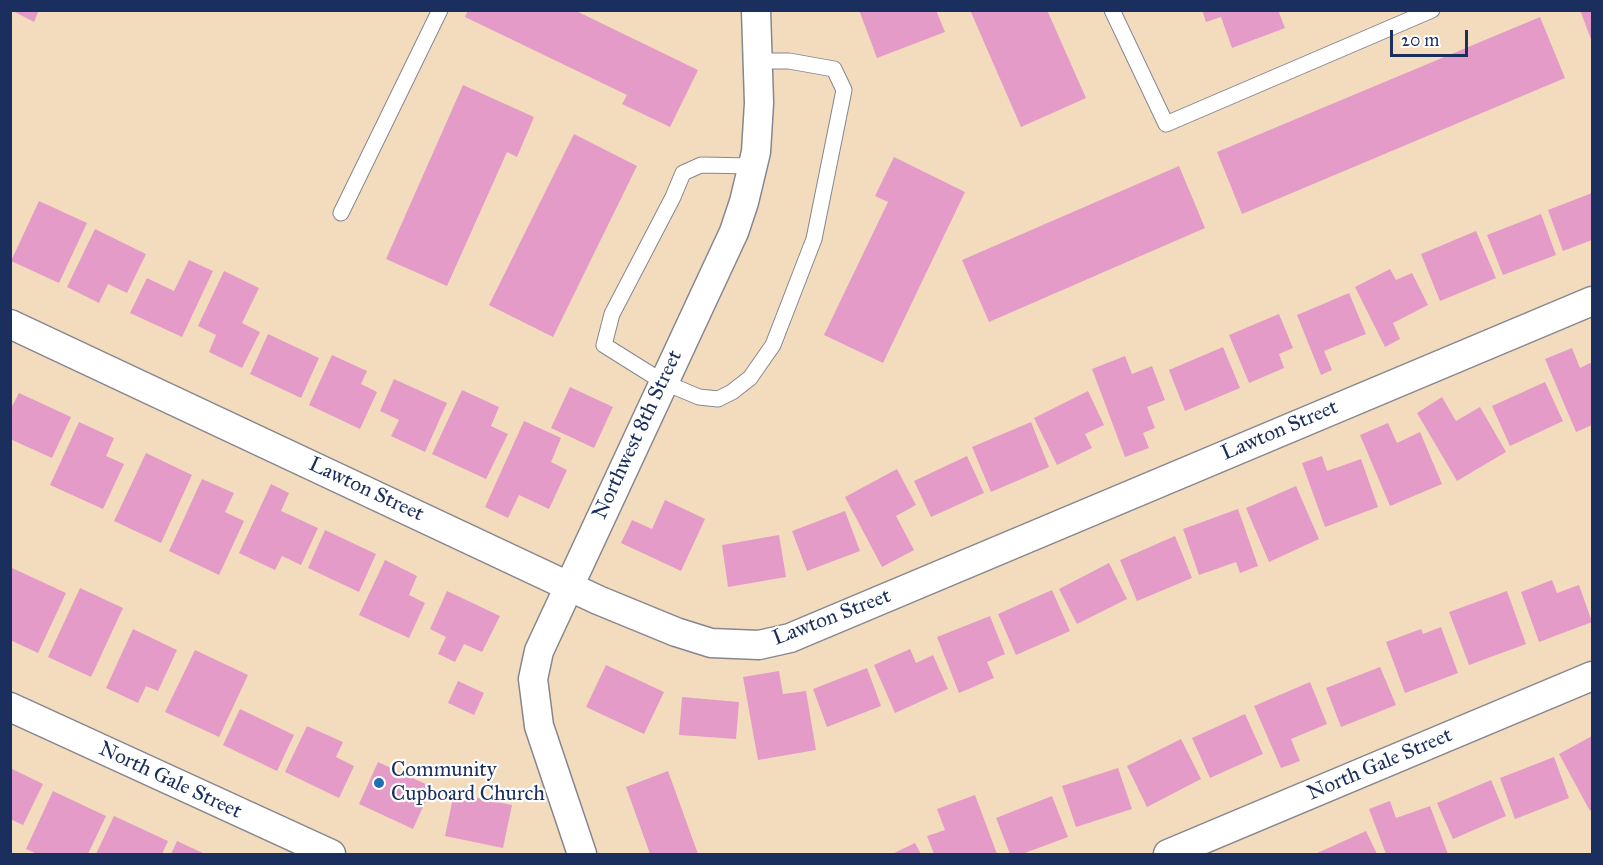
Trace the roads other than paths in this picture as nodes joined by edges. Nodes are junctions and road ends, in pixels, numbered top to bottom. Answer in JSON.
{"nodes":[{"id":1,"x":440,"y":10,"type":"edge"},
{"id":2,"x":756,"y":10,"type":"edge"},
{"id":3,"x":1112,"y":10,"type":"edge"},
{"id":4,"x":1432,"y":10,"type":"edge"},
{"id":5,"x":758,"y":61,"type":"junction"},
{"id":6,"x":753,"y":166,"type":"junction"},
{"id":7,"x":341,"y":213,"type":"dead end"},
{"id":8,"x":1593,"y":301,"type":"edge"},
{"id":9,"x":10,"y":324,"type":"edge"},
{"id":10,"x":663,"y":382,"type":"junction"},
{"id":11,"x":568,"y":585,"type":"junction"},
{"id":12,"x":1593,"y":676,"type":"edge"},
{"id":13,"x":10,"y":707,"type":"edge"},
{"id":14,"x":330,"y":855,"type":"edge"},
{"id":15,"x":582,"y":855,"type":"edge"},
{"id":16,"x":1168,"y":855,"type":"edge"}],
"edges":[{"from":1,"to":7,"type":"lane"},
{"from":2,"to":5,"type":"street","name":"Northwest 8th Street"},
{"from":3,"to":4,"type":"lane"},
{"from":5,"to":6,"type":"street","name":"Northwest 8th Street"},
{"from":5,"to":10,"type":"lane"},
{"from":6,"to":10,"type":"street","name":"Northwest 8th Street"},
{"from":6,"to":10,"type":"lane"},
{"from":8,"to":11,"type":"street","name":"Lawton Street"},
{"from":9,"to":11,"type":"street","name":"Lawton Street"},
{"from":10,"to":11,"type":"street","name":"Northwest 8th Street"},
{"from":11,"to":15,"type":"street","name":"Northwest 8th Street"},
{"from":12,"to":16,"type":"street","name":"North Gale Street"},
{"from":13,"to":14,"type":"street","name":"North Gale Street"}]}
